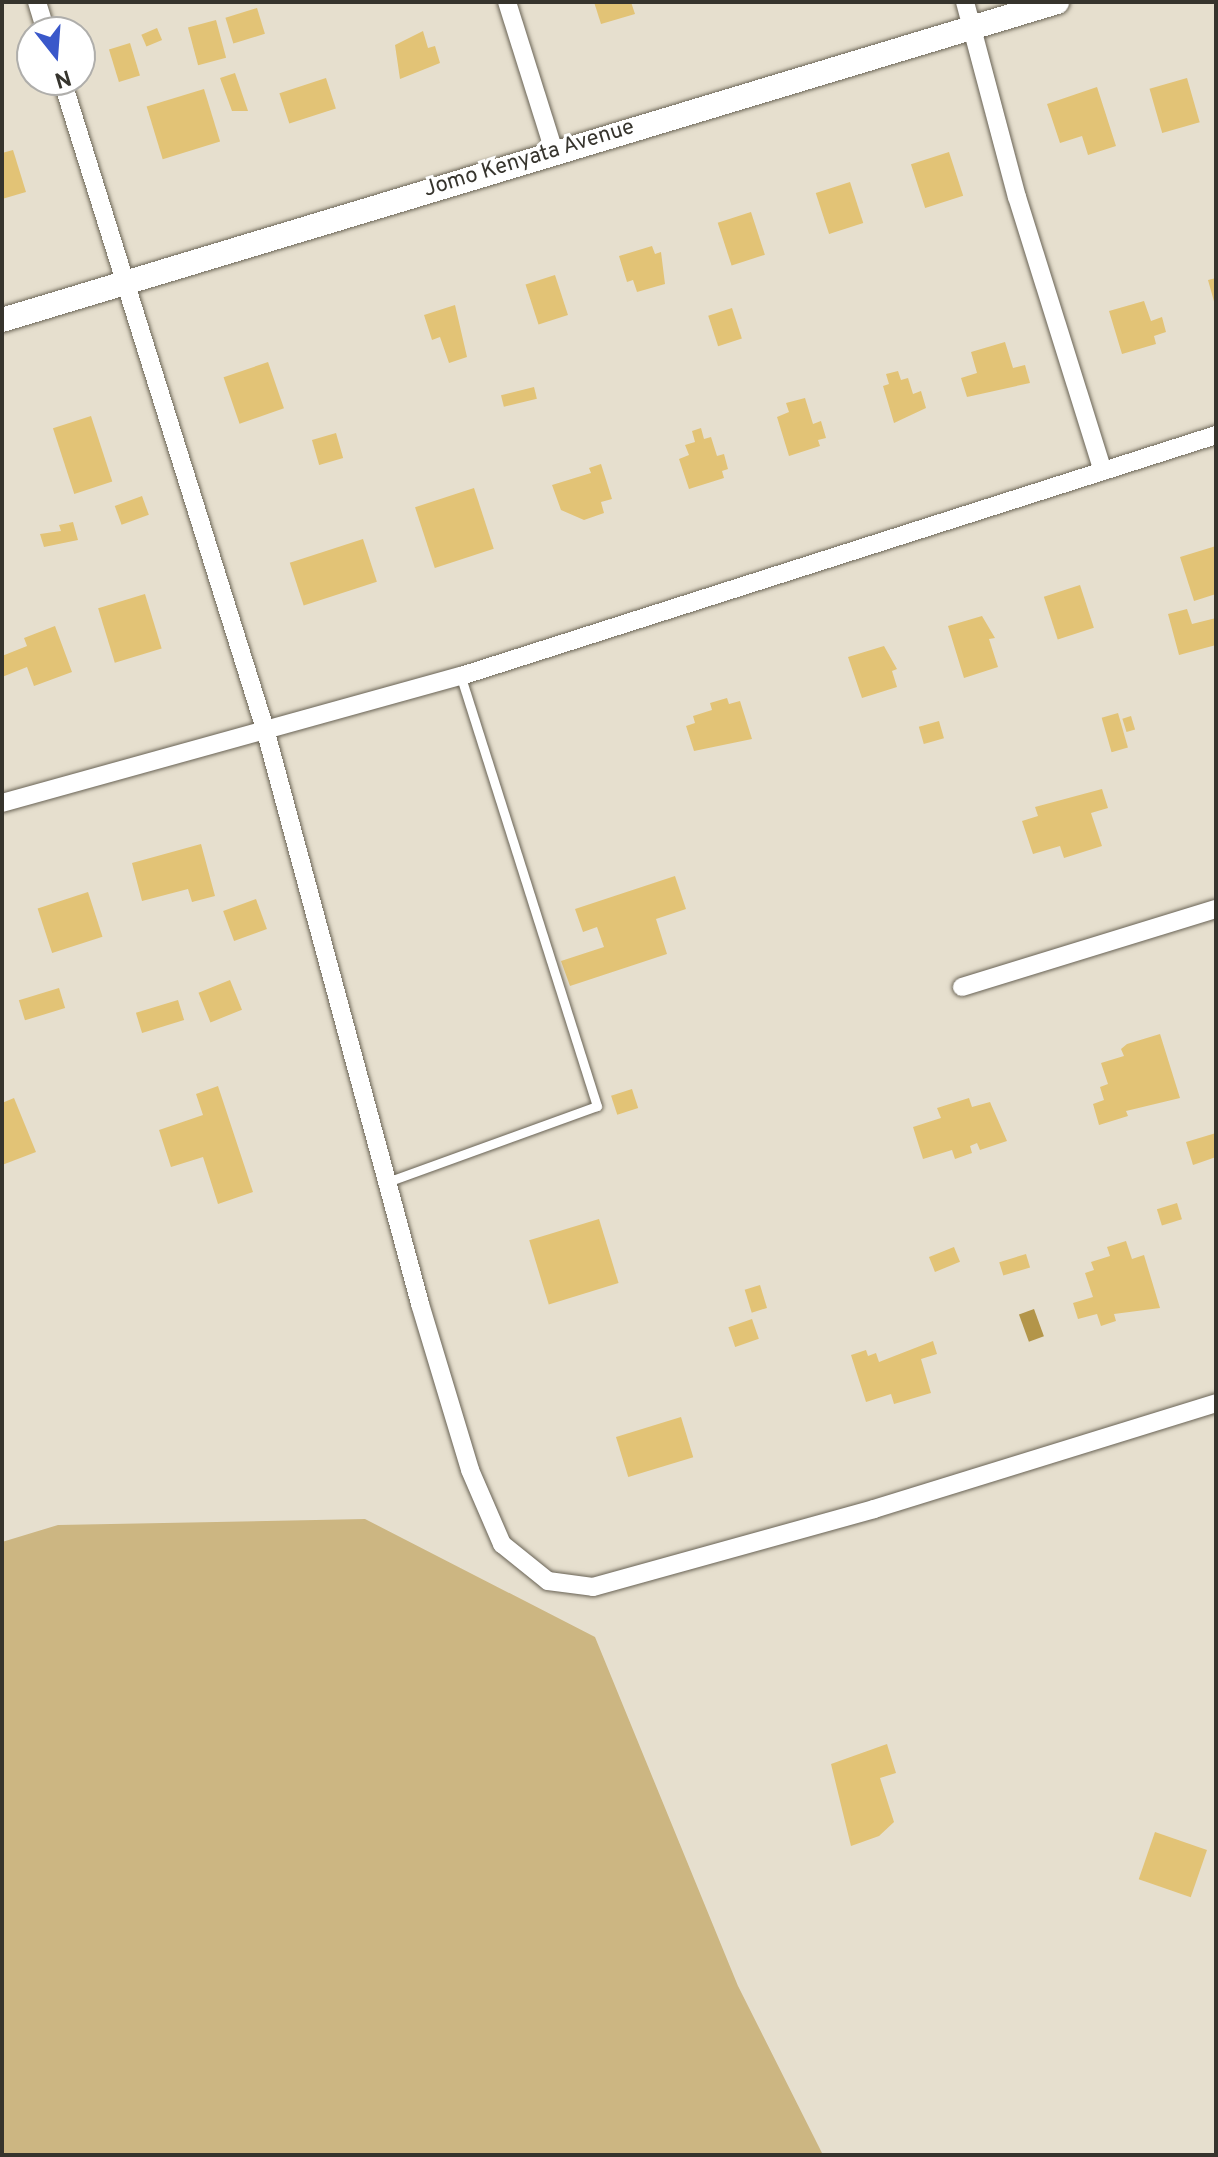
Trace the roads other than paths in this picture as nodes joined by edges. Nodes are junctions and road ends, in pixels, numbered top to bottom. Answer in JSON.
{"nodes":[{"id":1,"x":507,"y":2,"type":"edge"},
{"id":2,"x":965,"y":2,"type":"edge"},
{"id":3,"x":1057,"y":2,"type":"edge"},
{"id":4,"x":973,"y":27,"type":"junction"},
{"id":5,"x":67,"y":96,"type":"edge"},
{"id":6,"x":554,"y":151,"type":"junction"},
{"id":7,"x":125,"y":281,"type":"junction"},
{"id":8,"x":2,"y":320,"type":"edge"},
{"id":9,"x":1216,"y":435,"type":"edge"},
{"id":10,"x":1103,"y":471,"type":"junction"},
{"id":11,"x":461,"y":676,"type":"junction"},
{"id":12,"x":265,"y":729,"type":"junction"},
{"id":13,"x":2,"y":803,"type":"edge"},
{"id":14,"x":1216,"y":909,"type":"edge"},
{"id":15,"x":962,"y":987,"type":"dead end"},
{"id":16,"x":390,"y":1181,"type":"junction"},
{"id":17,"x":1216,"y":1403,"type":"edge"}],
"edges":[{"from":1,"to":6,"type":"street"},
{"from":2,"to":4,"type":"street"},
{"from":3,"to":4,"type":"street","name":"Jomo Kenyata Avenue"},
{"from":4,"to":6,"type":"street","name":"Jomo Kenyata Avenue"},
{"from":4,"to":10,"type":"street"},
{"from":5,"to":7,"type":"street"},
{"from":6,"to":7,"type":"street","name":"Jomo Kenyata Avenue"},
{"from":7,"to":8,"type":"street","name":"Jomo Kenyata Avenue"},
{"from":7,"to":12,"type":"street"},
{"from":9,"to":10,"type":"street"},
{"from":10,"to":11,"type":"street"},
{"from":11,"to":12,"type":"street"},
{"from":11,"to":16,"type":"lane"},
{"from":12,"to":13,"type":"street"},
{"from":12,"to":16,"type":"street"},
{"from":14,"to":15,"type":"street"},
{"from":16,"to":17,"type":"street"}]}
